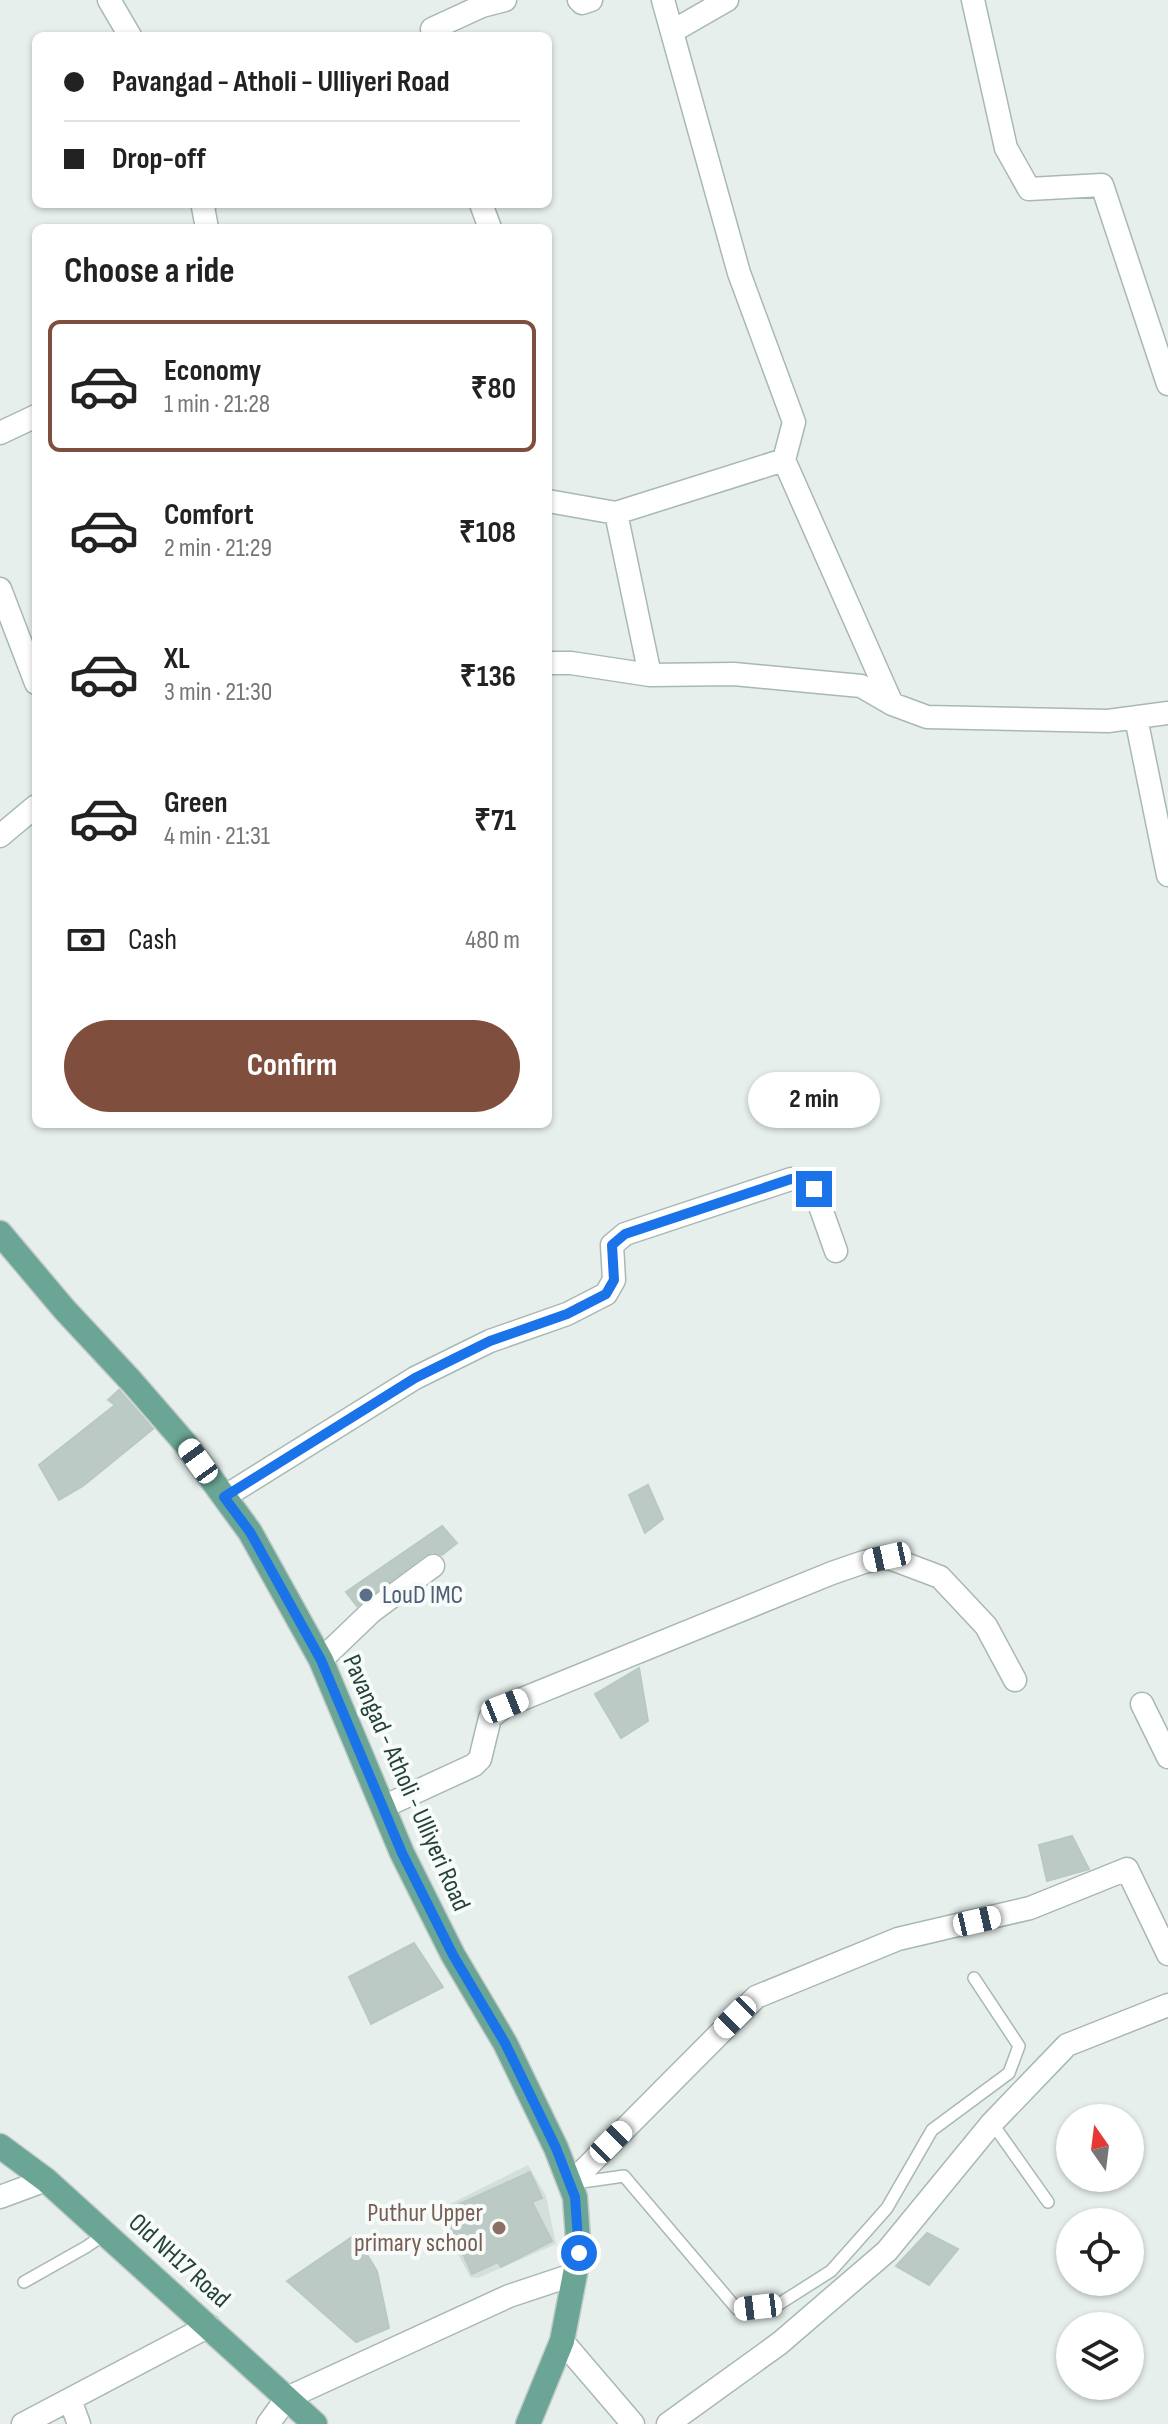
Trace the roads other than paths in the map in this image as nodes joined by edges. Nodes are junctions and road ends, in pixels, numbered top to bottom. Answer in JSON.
{"nodes":[{"id":1,"x":109,"y":0,"type":"edge"},
{"id":2,"x":505,"y":0,"type":"edge"},
{"id":3,"x":579,"y":0,"type":"edge"},
{"id":4,"x":591,"y":0,"type":"edge"},
{"id":5,"x":663,"y":0,"type":"edge"},
{"id":6,"x":727,"y":0,"type":"edge"},
{"id":7,"x":973,"y":0,"type":"edge"},
{"id":8,"x":480,"y":3,"type":"edge"},
{"id":9,"x":673,"y":31,"type":"junction"},
{"id":10,"x":128,"y":32,"type":"edge"},
{"id":11,"x":432,"y":32,"type":"edge"},
{"id":12,"x":1168,"y":384,"type":"edge"},
{"id":13,"x":32,"y":418,"type":"edge"},
{"id":14,"x":1,"y":431,"type":"edge"},
{"id":15,"x":784,"y":460,"type":"junction"},
{"id":16,"x":552,"y":502,"type":"edge"},
{"id":17,"x":616,"y":513,"type":"junction"},
{"id":18,"x":0,"y":589,"type":"edge"},
{"id":19,"x":552,"y":663,"type":"edge"},
{"id":20,"x":32,"y":673,"type":"edge"},
{"id":21,"x":650,"y":675,"type":"junction"},
{"id":22,"x":892,"y":704,"type":"junction"},
{"id":23,"x":1168,"y":713,"type":"edge"},
{"id":24,"x":1136,"y":718,"type":"junction"},
{"id":25,"x":32,"y":810,"type":"edge"},
{"id":26,"x":0,"y":836,"type":"edge"},
{"id":27,"x":1168,"y":875,"type":"edge"},
{"id":28,"x":0,"y":1233,"type":"edge"},
{"id":29,"x":836,"y":1251,"type":"dead end"},
{"id":30,"x":224,"y":1497,"type":"junction"},
{"id":31,"x":433,"y":1566,"type":"dead end"},
{"id":32,"x":321,"y":1660,"type":"junction"},
{"id":33,"x":1015,"y":1680,"type":"dead end"},
{"id":34,"x":1142,"y":1704,"type":"dead end"},
{"id":35,"x":1168,"y":1757,"type":"edge"},
{"id":36,"x":383,"y":1807,"type":"junction"},
{"id":37,"x":1168,"y":1954,"type":"edge"},
{"id":38,"x":974,"y":1978,"type":"dead end"},
{"id":39,"x":1168,"y":2005,"type":"edge"},
{"id":40,"x":992,"y":2123,"type":"junction"},
{"id":41,"x":0,"y":2146,"type":"edge"},
{"id":42,"x":46,"y":2180,"type":"junction"},
{"id":43,"x":570,"y":2184,"type":"junction"},
{"id":44,"x":0,"y":2197,"type":"edge"},
{"id":45,"x":1048,"y":2202,"type":"dead end"},
{"id":46,"x":105,"y":2233,"type":"junction"},
{"id":47,"x":575,"y":2274,"type":"junction"},
{"id":48,"x":24,"y":2282,"type":"dead end"},
{"id":49,"x":209,"y":2326,"type":"junction"},
{"id":50,"x":562,"y":2341,"type":"junction"},
{"id":51,"x":287,"y":2398,"type":"junction"},
{"id":52,"x":70,"y":2400,"type":"junction"},
{"id":53,"x":23,"y":2424,"type":"edge"},
{"id":54,"x":79,"y":2424,"type":"edge"},
{"id":55,"x":268,"y":2424,"type":"edge"},
{"id":56,"x":315,"y":2424,"type":"edge"},
{"id":57,"x":528,"y":2424,"type":"edge"},
{"id":58,"x":633,"y":2424,"type":"edge"},
{"id":59,"x":668,"y":2424,"type":"edge"}],
"edges":[{"from":1,"to":10,"type":"street"},
{"from":2,"to":8,"type":"street"},
{"from":3,"to":4,"type":"street"},
{"from":5,"to":9,"type":"street"},
{"from":6,"to":9,"type":"street"},
{"from":7,"to":12,"type":"street"},
{"from":8,"to":11,"type":"street"},
{"from":9,"to":15,"type":"street"},
{"from":13,"to":14,"type":"street"},
{"from":15,"to":17,"type":"street"},
{"from":15,"to":22,"type":"street"},
{"from":16,"to":17,"type":"street"},
{"from":17,"to":21,"type":"street"},
{"from":18,"to":20,"type":"street"},
{"from":19,"to":21,"type":"street"},
{"from":21,"to":22,"type":"street"},
{"from":22,"to":24,"type":"street"},
{"from":23,"to":24,"type":"street"},
{"from":24,"to":27,"type":"street"},
{"from":25,"to":26,"type":"street"},
{"from":28,"to":30,"type":"main road","name":"Pavangad - Atholi - Ulliyeri Road"},
{"from":29,"to":30,"type":"street"},
{"from":30,"to":32,"type":"main road","name":"Pavangad - Atholi - Ulliyeri Road"},
{"from":31,"to":32,"type":"street"},
{"from":32,"to":36,"type":"main road","name":"Pavangad - Atholi - Ulliyeri Road"},
{"from":33,"to":36,"type":"street"},
{"from":34,"to":35,"type":"street"},
{"from":36,"to":43,"type":"main road","name":"Pavangad - Atholi - Ulliyeri Road"},
{"from":37,"to":43,"type":"street"},
{"from":38,"to":43,"type":"lane"},
{"from":39,"to":40,"type":"street"},
{"from":40,"to":45,"type":"lane"},
{"from":40,"to":59,"type":"street"},
{"from":41,"to":42,"type":"main road","name":"Old NH17 Road"},
{"from":42,"to":44,"type":"street"},
{"from":42,"to":46,"type":"main road","name":"Old NH17 Road"},
{"from":43,"to":47,"type":"main road","name":"Pavangad - Atholi - Ulliyeri Road"},
{"from":46,"to":48,"type":"lane"},
{"from":46,"to":49,"type":"main road","name":"Old NH17 Road"},
{"from":47,"to":50,"type":"main road","name":"Pavangad - Atholi - Ulliyeri Road"},
{"from":47,"to":51,"type":"street"},
{"from":49,"to":51,"type":"main road","name":"Old NH17 Road"},
{"from":49,"to":52,"type":"street"},
{"from":50,"to":57,"type":"main road","name":"Pavangad - Atholi - Ulliyeri Road"},
{"from":50,"to":58,"type":"street"},
{"from":51,"to":55,"type":"street"},
{"from":51,"to":56,"type":"main road","name":"Old NH17 Road"},
{"from":52,"to":53,"type":"street"},
{"from":52,"to":54,"type":"street"}]}
